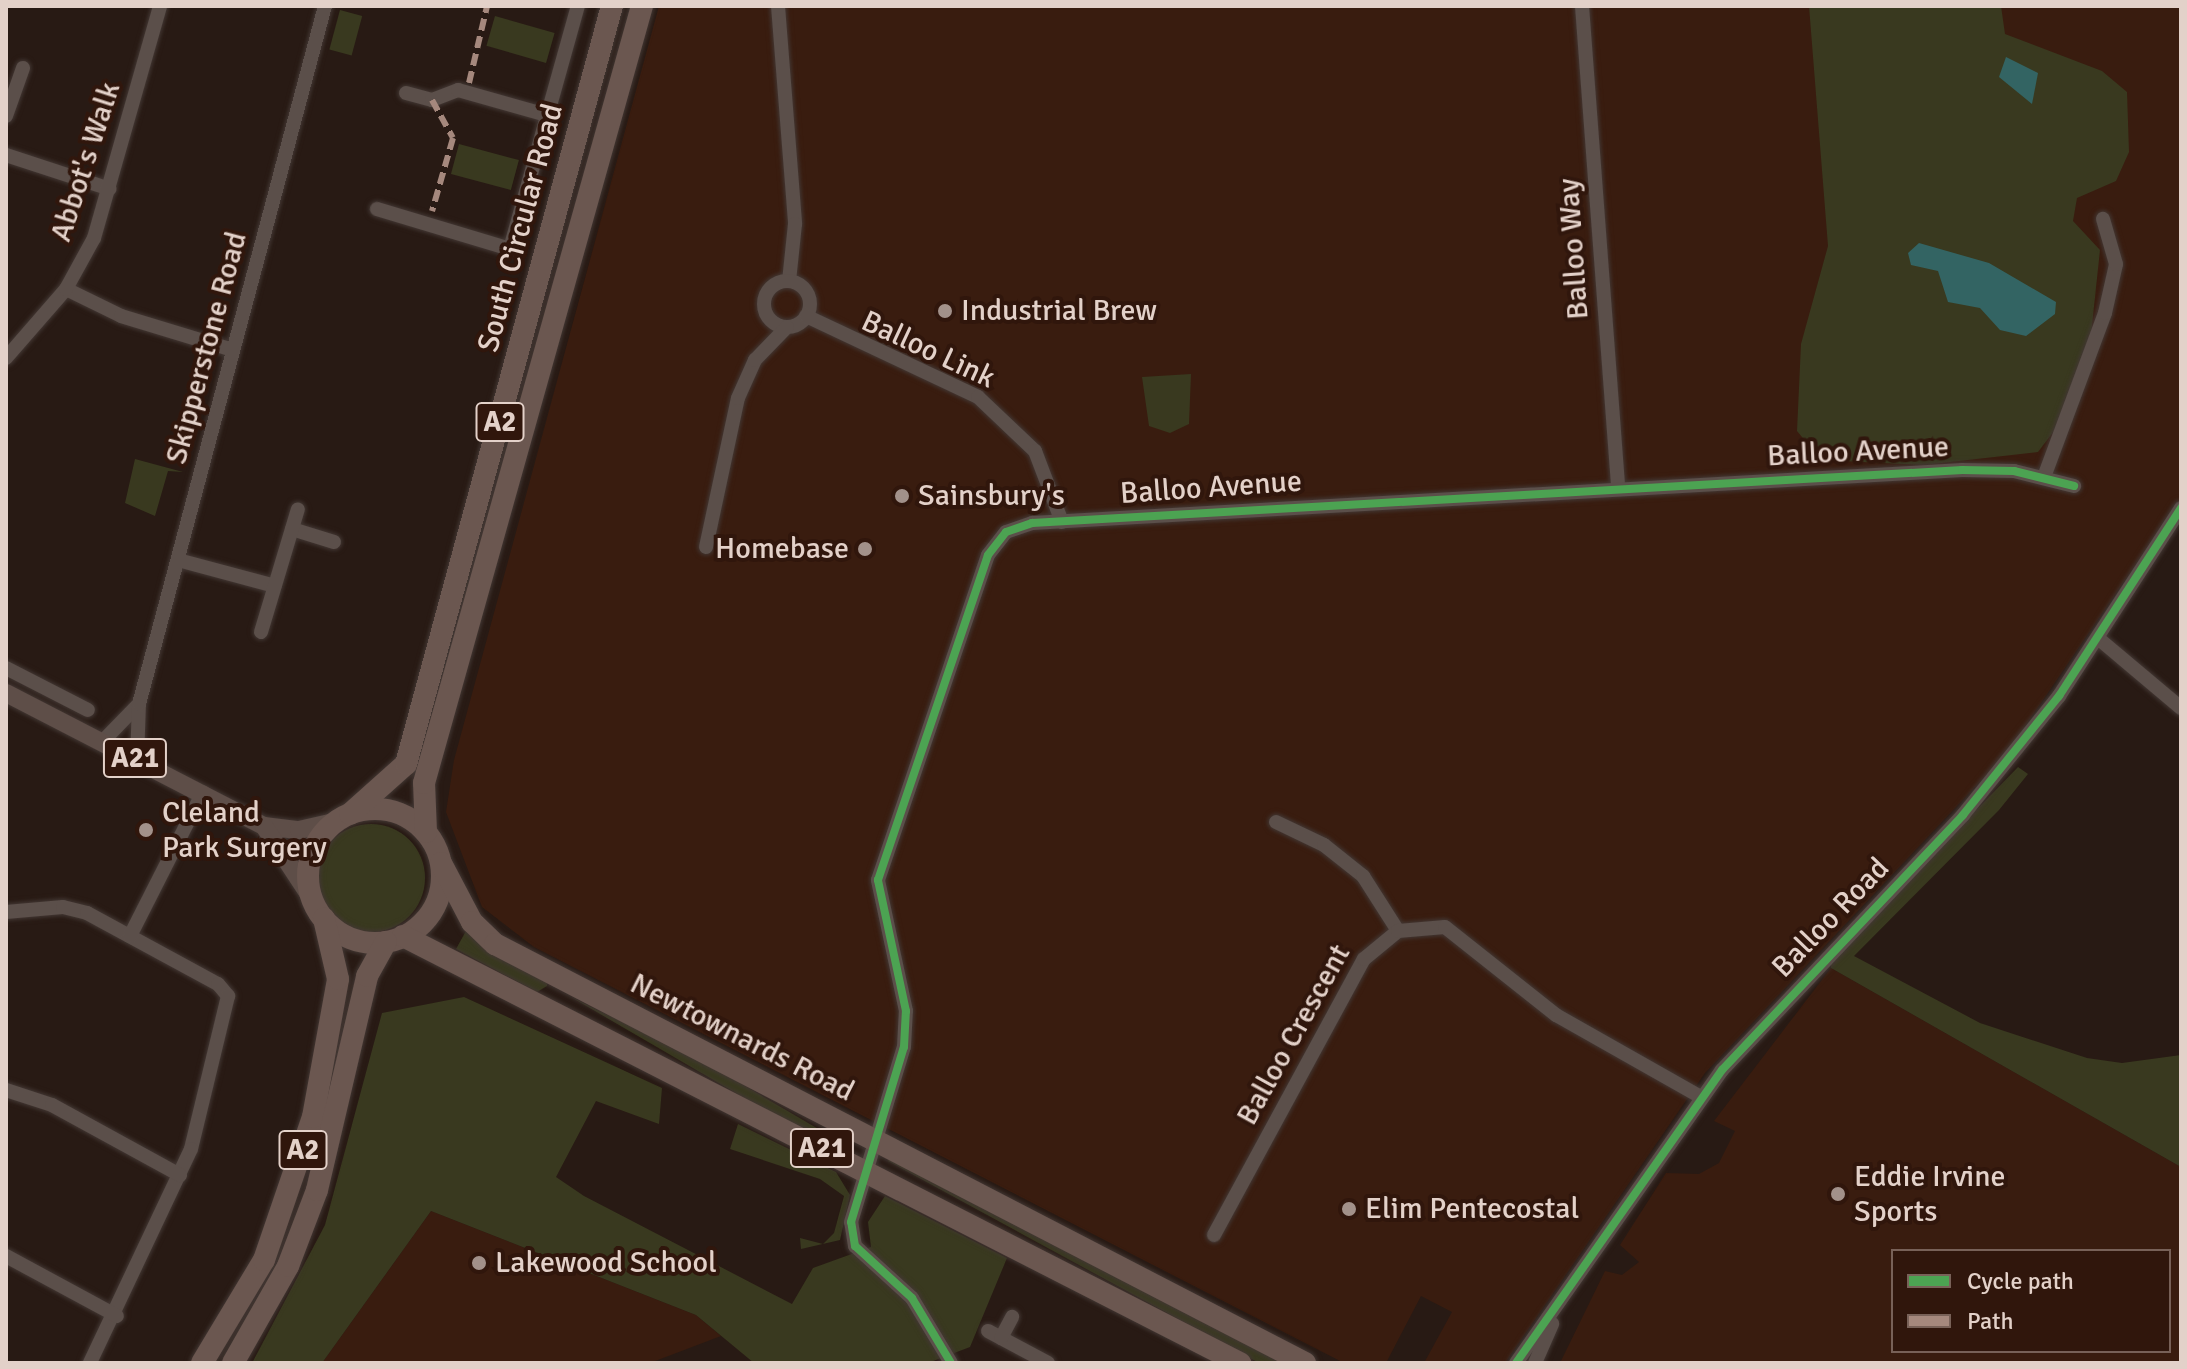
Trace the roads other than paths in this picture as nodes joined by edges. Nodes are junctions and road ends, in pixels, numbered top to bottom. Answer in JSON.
{"nodes":[{"id":1,"x":160,"y":6,"type":"edge"},
{"id":2,"x":325,"y":6,"type":"edge"},
{"id":3,"x":578,"y":6,"type":"edge"},
{"id":4,"x":612,"y":6,"type":"edge"},
{"id":5,"x":625,"y":6,"type":"edge"},
{"id":6,"x":642,"y":6,"type":"edge"},
{"id":7,"x":778,"y":6,"type":"edge"},
{"id":8,"x":1582,"y":6,"type":"edge"},
{"id":9,"x":23,"y":68,"type":"dead end"},
{"id":10,"x":406,"y":93,"type":"dead end"},
{"id":11,"x":547,"y":115,"type":"junction"},
{"id":12,"x":6,"y":116,"type":"edge"},
{"id":13,"x":6,"y":155,"type":"edge"},
{"id":14,"x":568,"y":169,"type":"junction"},
{"id":15,"x":110,"y":189,"type":"junction"},
{"id":16,"x":377,"y":209,"type":"dead end"},
{"id":17,"x":2103,"y":219,"type":"dead end"},
{"id":18,"x":789,"y":281,"type":"junction"},
{"id":19,"x":66,"y":289,"type":"junction"},
{"id":20,"x":806,"y":316,"type":"junction"},
{"id":21,"x":787,"y":327,"type":"junction"},
{"id":22,"x":233,"y":350,"type":"junction"},
{"id":23,"x":6,"y":358,"type":"edge"},
{"id":24,"x":2044,"y":477,"type":"junction"},
{"id":25,"x":2074,"y":486,"type":"dead end"},
{"id":26,"x":1618,"y":488,"type":"junction"},
{"id":27,"x":2181,"y":508,"type":"edge"},
{"id":28,"x":298,"y":509,"type":"dead end"},
{"id":29,"x":1062,"y":522,"type":"junction"},
{"id":30,"x":292,"y":529,"type":"junction"},
{"id":31,"x":334,"y":542,"type":"dead end"},
{"id":32,"x":706,"y":547,"type":"dead end"},
{"id":33,"x":178,"y":560,"type":"junction"},
{"id":34,"x":275,"y":586,"type":"junction"},
{"id":35,"x":261,"y":632,"type":"dead end"},
{"id":36,"x":2099,"y":639,"type":"junction"},
{"id":37,"x":6,"y":668,"type":"edge"},
{"id":38,"x":6,"y":693,"type":"edge"},
{"id":39,"x":139,"y":704,"type":"junction"},
{"id":40,"x":2181,"y":708,"type":"edge"},
{"id":41,"x":88,"y":710,"type":"dead end"},
{"id":42,"x":103,"y":741,"type":"junction"},
{"id":43,"x":137,"y":760,"type":"junction"},
{"id":44,"x":203,"y":792,"type":"junction"},
{"id":45,"x":342,"y":818,"type":"junction"},
{"id":46,"x":1276,"y":822,"type":"dead end"},
{"id":47,"x":264,"y":826,"type":"junction"},
{"id":48,"x":426,"y":832,"type":"junction"},
{"id":49,"x":441,"y":863,"type":"junction"},
{"id":50,"x":319,"y":910,"type":"junction"},
{"id":51,"x":6,"y":912,"type":"edge"},
{"id":52,"x":1398,"y":931,"type":"junction"},
{"id":53,"x":130,"y":936,"type":"junction"},
{"id":54,"x":394,"y":939,"type":"junction"},
{"id":55,"x":6,"y":1090,"type":"edge"},
{"id":56,"x":1701,"y":1097,"type":"junction"},
{"id":57,"x":871,"y":1156,"type":"junction"},
{"id":58,"x":180,"y":1175,"type":"junction"},
{"id":59,"x":1214,"y":1235,"type":"dead end"},
{"id":60,"x":6,"y":1256,"type":"edge"},
{"id":61,"x":1564,"y":1298,"type":"junction"},
{"id":62,"x":117,"y":1316,"type":"junction"},
{"id":63,"x":1012,"y":1317,"type":"dead end"},
{"id":64,"x":90,"y":1363,"type":"edge"},
{"id":65,"x":202,"y":1363,"type":"edge"},
{"id":66,"x":233,"y":1363,"type":"edge"},
{"id":67,"x":951,"y":1363,"type":"edge"},
{"id":68,"x":1048,"y":1363,"type":"edge"},
{"id":69,"x":1240,"y":1363,"type":"edge"},
{"id":70,"x":1305,"y":1363,"type":"edge"},
{"id":71,"x":1516,"y":1363,"type":"edge"},
{"id":72,"x":1535,"y":1363,"type":"edge"}],
"edges":[{"from":1,"to":15,"type":"street","name":"Abbot's Walk"},
{"from":2,"to":22,"type":"street","name":"Skipperstone Road"},
{"from":3,"to":11,"type":"street"},
{"from":4,"to":14,"type":"highway","name":"South Circular Road","number":"A2"},
{"from":5,"to":14,"type":"highway"},
{"from":6,"to":48,"type":"highway","name":"South Circular Road","number":"A2"},
{"from":7,"to":18,"type":"street"},
{"from":8,"to":26,"type":"street","name":"Balloo Way"},
{"from":9,"to":12,"type":"street"},
{"from":10,"to":11,"type":"street"},
{"from":11,"to":16,"type":"street"},
{"from":13,"to":15,"type":"street"},
{"from":14,"to":45,"type":"highway","name":"South Circular Road","number":"A2"},
{"from":15,"to":19,"type":"street","name":"Abbot's Walk"},
{"from":17,"to":24,"type":"street"},
{"from":18,"to":20,"type":"street"},
{"from":18,"to":21,"type":"street"},
{"from":19,"to":22,"type":"street"},
{"from":19,"to":23,"type":"street","name":"Abbot's Walk"},
{"from":20,"to":21,"type":"street"},
{"from":20,"to":29,"type":"street","name":"Balloo Link"},
{"from":21,"to":32,"type":"street"},
{"from":22,"to":33,"type":"street","name":"Skipperstone Road"},
{"from":24,"to":25,"type":"street","name":"Balloo Avenue"},
{"from":24,"to":26,"type":"street","name":"Balloo Avenue"},
{"from":26,"to":29,"type":"street","name":"Balloo Avenue"},
{"from":27,"to":36,"type":"street","name":"Balloo Road"},
{"from":28,"to":30,"type":"street"},
{"from":29,"to":57,"type":"street","name":"Balloo Avenue"},
{"from":30,"to":31,"type":"street"},
{"from":30,"to":34,"type":"street"},
{"from":33,"to":34,"type":"street"},
{"from":33,"to":39,"type":"street","name":"Skipperstone Road"},
{"from":34,"to":35,"type":"street"},
{"from":36,"to":40,"type":"street"},
{"from":36,"to":56,"type":"street","name":"Balloo Road"},
{"from":37,"to":41,"type":"street"},
{"from":38,"to":42,"type":"main road","number":"A21"},
{"from":39,"to":42,"type":"street","name":"Skipperstone Road"},
{"from":39,"to":43,"type":"street","name":"Skipperstone Road"},
{"from":42,"to":43,"type":"main road","number":"A21"},
{"from":43,"to":44,"type":"main road","number":"A21"},
{"from":44,"to":47,"type":"main road","number":"A21"},
{"from":44,"to":53,"type":"street"},
{"from":45,"to":47,"type":"main road","number":"A21"},
{"from":45,"to":48,"type":"highway"},
{"from":45,"to":50,"type":"highway","number":"A2"},
{"from":46,"to":52,"type":"street"},
{"from":47,"to":50,"type":"main road","number":"A21"},
{"from":48,"to":49,"type":"highway","number":"A2"},
{"from":49,"to":54,"type":"highway","number":"A2"},
{"from":49,"to":57,"type":"highway","name":"Newtownards Road","number":"A21"},
{"from":50,"to":54,"type":"highway"},
{"from":50,"to":65,"type":"highway","number":"A2"},
{"from":51,"to":53,"type":"street"},
{"from":52,"to":56,"type":"street"},
{"from":52,"to":59,"type":"street","name":"Balloo Crescent"},
{"from":53,"to":58,"type":"street"},
{"from":54,"to":57,"type":"highway","name":"Newtownards Road","number":"A21"},
{"from":54,"to":66,"type":"highway","number":"A2"},
{"from":55,"to":58,"type":"street"},
{"from":56,"to":61,"type":"street","name":"Balloo Road"},
{"from":57,"to":67,"type":"street","name":"Balloo Avenue"},
{"from":57,"to":69,"type":"highway","name":"Newtownards Road","number":"A21"},
{"from":57,"to":70,"type":"highway","name":"Newtownards Road","number":"A21"},
{"from":58,"to":62,"type":"street"},
{"from":60,"to":62,"type":"street"},
{"from":61,"to":71,"type":"street","name":"Balloo Road"},
{"from":61,"to":72,"type":"street","name":"Balloo Road"},
{"from":62,"to":64,"type":"street"},
{"from":63,"to":68,"type":"street"}]}
